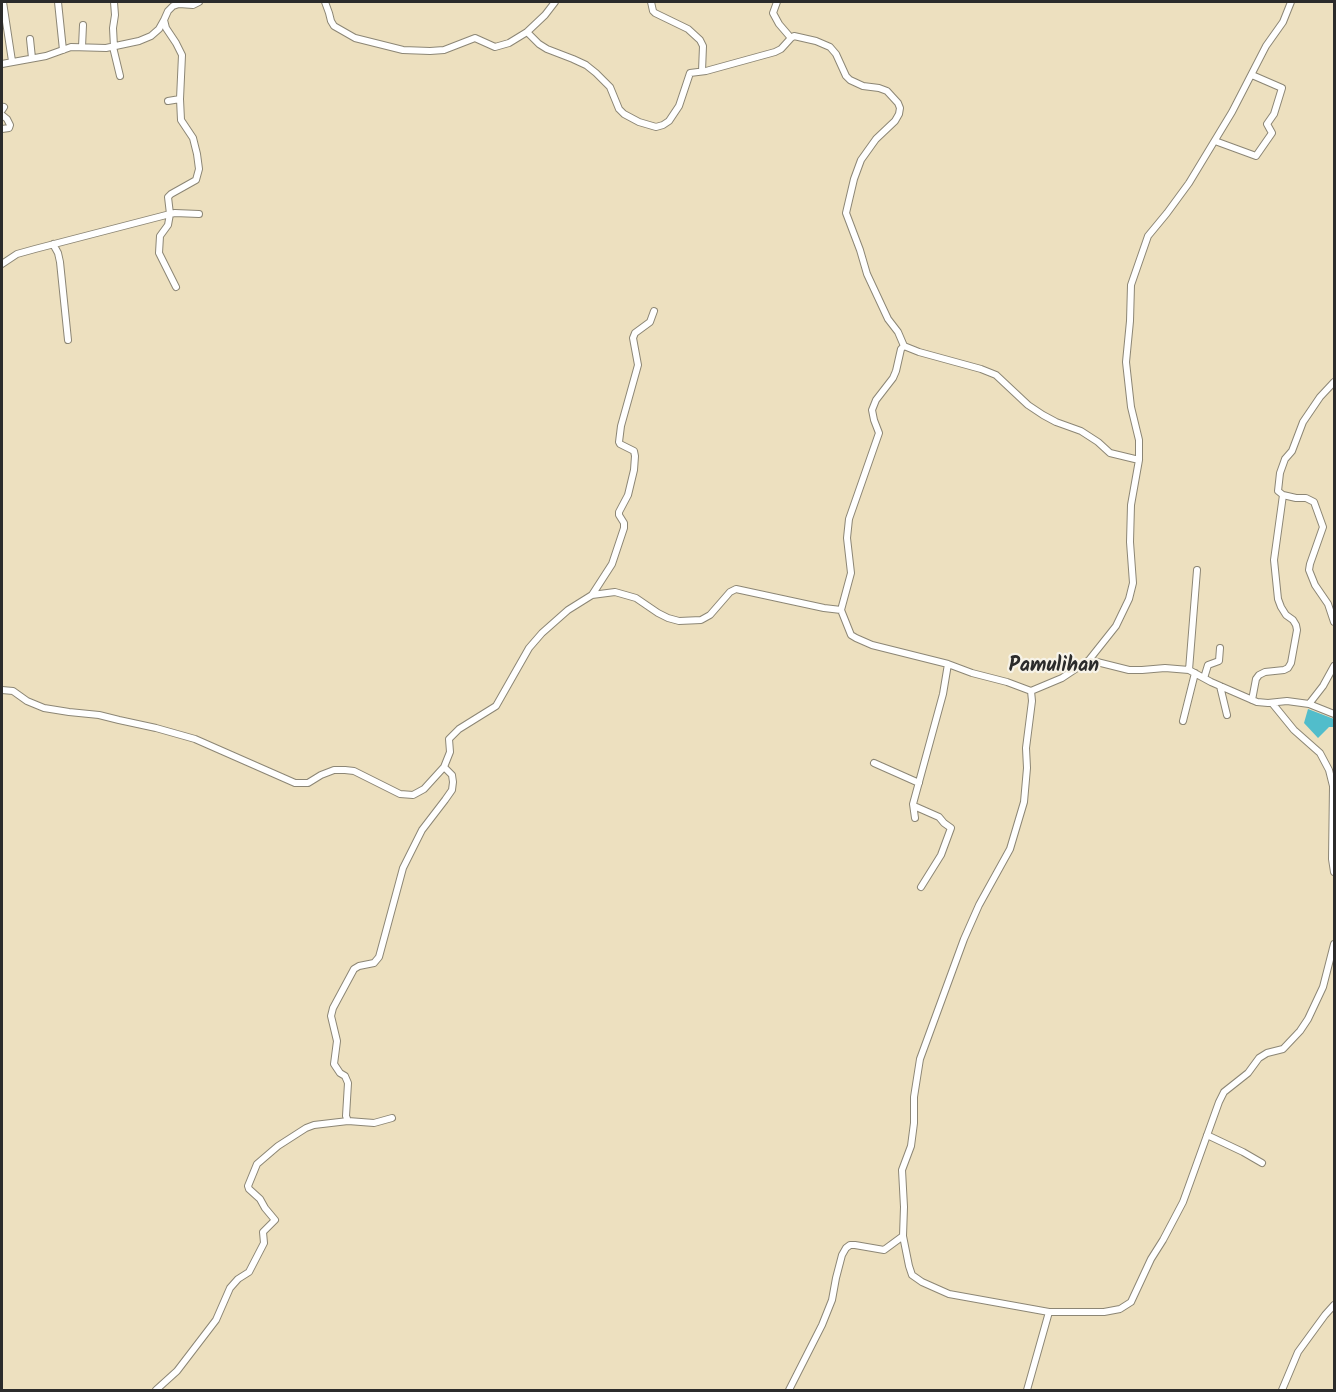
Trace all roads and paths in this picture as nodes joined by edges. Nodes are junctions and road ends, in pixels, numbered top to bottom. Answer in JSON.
{"nodes":[{"id":1,"x":3,"y":2,"type":"edge"},
{"id":2,"x":58,"y":2,"type":"edge"},
{"id":3,"x":114,"y":2,"type":"edge"},
{"id":4,"x":199,"y":2,"type":"edge"},
{"id":5,"x":325,"y":2,"type":"edge"},
{"id":6,"x":555,"y":2,"type":"edge"},
{"id":7,"x":651,"y":2,"type":"edge"},
{"id":8,"x":777,"y":2,"type":"edge"},
{"id":9,"x":1291,"y":2,"type":"edge"},
{"id":10,"x":164,"y":20,"type":"junction"},
{"id":11,"x":83,"y":25,"type":"dead end"},
{"id":12,"x":527,"y":32,"type":"junction"},
{"id":13,"x":791,"y":38,"type":"junction"},
{"id":14,"x":30,"y":39,"type":"dead end"},
{"id":15,"x":82,"y":47,"type":"junction"},
{"id":16,"x":113,"y":47,"type":"junction"},
{"id":17,"x":63,"y":50,"type":"junction"},
{"id":18,"x":32,"y":58,"type":"junction"},
{"id":19,"x":12,"y":61,"type":"junction"},
{"id":20,"x":2,"y":64,"type":"edge"},
{"id":21,"x":702,"y":72,"type":"junction"},
{"id":22,"x":1252,"y":75,"type":"junction"},
{"id":23,"x":120,"y":76,"type":"dead end"},
{"id":24,"x":180,"y":99,"type":"junction"},
{"id":25,"x":168,"y":101,"type":"dead end"},
{"id":26,"x":2,"y":110,"type":"edge"},
{"id":27,"x":2,"y":129,"type":"edge"},
{"id":28,"x":1215,"y":141,"type":"junction"},
{"id":29,"x":170,"y":214,"type":"junction"},
{"id":30,"x":200,"y":214,"type":"dead end"},
{"id":31,"x":53,"y":244,"type":"junction"},
{"id":32,"x":2,"y":264,"type":"edge"},
{"id":33,"x":176,"y":287,"type":"dead end"},
{"id":34,"x":654,"y":311,"type":"dead end"},
{"id":35,"x":68,"y":340,"type":"dead end"},
{"id":36,"x":904,"y":346,"type":"junction"},
{"id":37,"x":1335,"y":382,"type":"edge"},
{"id":38,"x":1139,"y":460,"type":"junction"},
{"id":39,"x":1283,"y":495,"type":"junction"},
{"id":40,"x":1197,"y":570,"type":"dead end"},
{"id":41,"x":592,"y":595,"type":"junction"},
{"id":42,"x":1332,"y":606,"type":"edge"},
{"id":43,"x":841,"y":610,"type":"junction"},
{"id":44,"x":1335,"y":622,"type":"edge"},
{"id":45,"x":1220,"y":648,"type":"dead end"},
{"id":46,"x":1089,"y":660,"type":"junction"},
{"id":47,"x":948,"y":663,"type":"junction"},
{"id":48,"x":1335,"y":666,"type":"edge"},
{"id":49,"x":1192,"y":672,"type":"junction"},
{"id":50,"x":1204,"y":678,"type":"junction"},
{"id":51,"x":1220,"y":686,"type":"junction"},
{"id":52,"x":2,"y":690,"type":"edge"},
{"id":53,"x":1031,"y":692,"type":"junction"},
{"id":54,"x":1252,"y":700,"type":"junction"},
{"id":55,"x":1272,"y":703,"type":"junction"},
{"id":56,"x":1310,"y":704,"type":"junction"},
{"id":57,"x":1335,"y":714,"type":"edge"},
{"id":58,"x":1227,"y":715,"type":"dead end"},
{"id":59,"x":1183,"y":721,"type":"dead end"},
{"id":60,"x":874,"y":763,"type":"dead end"},
{"id":61,"x":444,"y":767,"type":"junction"},
{"id":62,"x":919,"y":783,"type":"junction"},
{"id":63,"x":914,"y":806,"type":"junction"},
{"id":64,"x":915,"y":818,"type":"dead end"},
{"id":65,"x":1335,"y":872,"type":"edge"},
{"id":66,"x":921,"y":887,"type":"dead end"},
{"id":67,"x":1335,"y":944,"type":"edge"},
{"id":68,"x":392,"y":1118,"type":"dead end"},
{"id":69,"x":348,"y":1121,"type":"junction"},
{"id":70,"x":1207,"y":1135,"type":"junction"},
{"id":71,"x":1262,"y":1163,"type":"dead end"},
{"id":72,"x":903,"y":1236,"type":"junction"},
{"id":73,"x":1335,"y":1305,"type":"edge"},
{"id":74,"x":1049,"y":1312,"type":"junction"},
{"id":75,"x":156,"y":1390,"type":"edge"},
{"id":76,"x":789,"y":1390,"type":"edge"},
{"id":77,"x":1027,"y":1390,"type":"edge"},
{"id":78,"x":1282,"y":1390,"type":"edge"}],
"edges":[{"from":1,"to":19,"type":"street"},
{"from":2,"to":17,"type":"street"},
{"from":3,"to":16,"type":"street"},
{"from":4,"to":10,"type":"street"},
{"from":5,"to":12,"type":"street"},
{"from":6,"to":12,"type":"street"},
{"from":7,"to":21,"type":"street"},
{"from":8,"to":13,"type":"street"},
{"from":9,"to":22,"type":"street"},
{"from":10,"to":16,"type":"street"},
{"from":10,"to":24,"type":"street"},
{"from":11,"to":15,"type":"street"},
{"from":12,"to":21,"type":"street"},
{"from":13,"to":21,"type":"street"},
{"from":13,"to":36,"type":"street"},
{"from":14,"to":18,"type":"street"},
{"from":15,"to":16,"type":"street"},
{"from":15,"to":17,"type":"street"},
{"from":16,"to":23,"type":"street"},
{"from":17,"to":18,"type":"street"},
{"from":18,"to":19,"type":"street"},
{"from":19,"to":20,"type":"street"},
{"from":22,"to":28,"type":"street"},
{"from":22,"to":28,"type":"street"},
{"from":24,"to":25,"type":"street"},
{"from":24,"to":29,"type":"street"},
{"from":26,"to":27,"type":"street"},
{"from":28,"to":38,"type":"street"},
{"from":29,"to":30,"type":"street"},
{"from":29,"to":31,"type":"street"},
{"from":29,"to":33,"type":"street"},
{"from":31,"to":32,"type":"street"},
{"from":31,"to":35,"type":"street"},
{"from":34,"to":41,"type":"street"},
{"from":36,"to":38,"type":"street"},
{"from":36,"to":43,"type":"street"},
{"from":37,"to":39,"type":"street"},
{"from":38,"to":46,"type":"street"},
{"from":39,"to":42,"type":"street"},
{"from":39,"to":54,"type":"street"},
{"from":40,"to":49,"type":"street"},
{"from":41,"to":43,"type":"street"},
{"from":41,"to":61,"type":"street"},
{"from":42,"to":44,"type":"street"},
{"from":43,"to":47,"type":"street"},
{"from":45,"to":50,"type":"street"},
{"from":46,"to":49,"type":"street"},
{"from":46,"to":53,"type":"street"},
{"from":47,"to":53,"type":"street"},
{"from":47,"to":62,"type":"street"},
{"from":48,"to":56,"type":"street"},
{"from":49,"to":50,"type":"street"},
{"from":49,"to":59,"type":"street"},
{"from":50,"to":51,"type":"street"},
{"from":51,"to":54,"type":"street"},
{"from":51,"to":58,"type":"street"},
{"from":52,"to":61,"type":"street"},
{"from":53,"to":72,"type":"street"},
{"from":54,"to":55,"type":"street"},
{"from":55,"to":56,"type":"street"},
{"from":55,"to":65,"type":"street"},
{"from":56,"to":57,"type":"street"},
{"from":60,"to":62,"type":"street"},
{"from":61,"to":69,"type":"street"},
{"from":62,"to":63,"type":"street"},
{"from":63,"to":64,"type":"street"},
{"from":63,"to":66,"type":"street"},
{"from":67,"to":70,"type":"street"},
{"from":68,"to":69,"type":"street"},
{"from":69,"to":75,"type":"street"},
{"from":70,"to":71,"type":"street"},
{"from":70,"to":74,"type":"street"},
{"from":72,"to":74,"type":"street"},
{"from":72,"to":76,"type":"street"},
{"from":73,"to":78,"type":"street"},
{"from":74,"to":77,"type":"street"}]}
